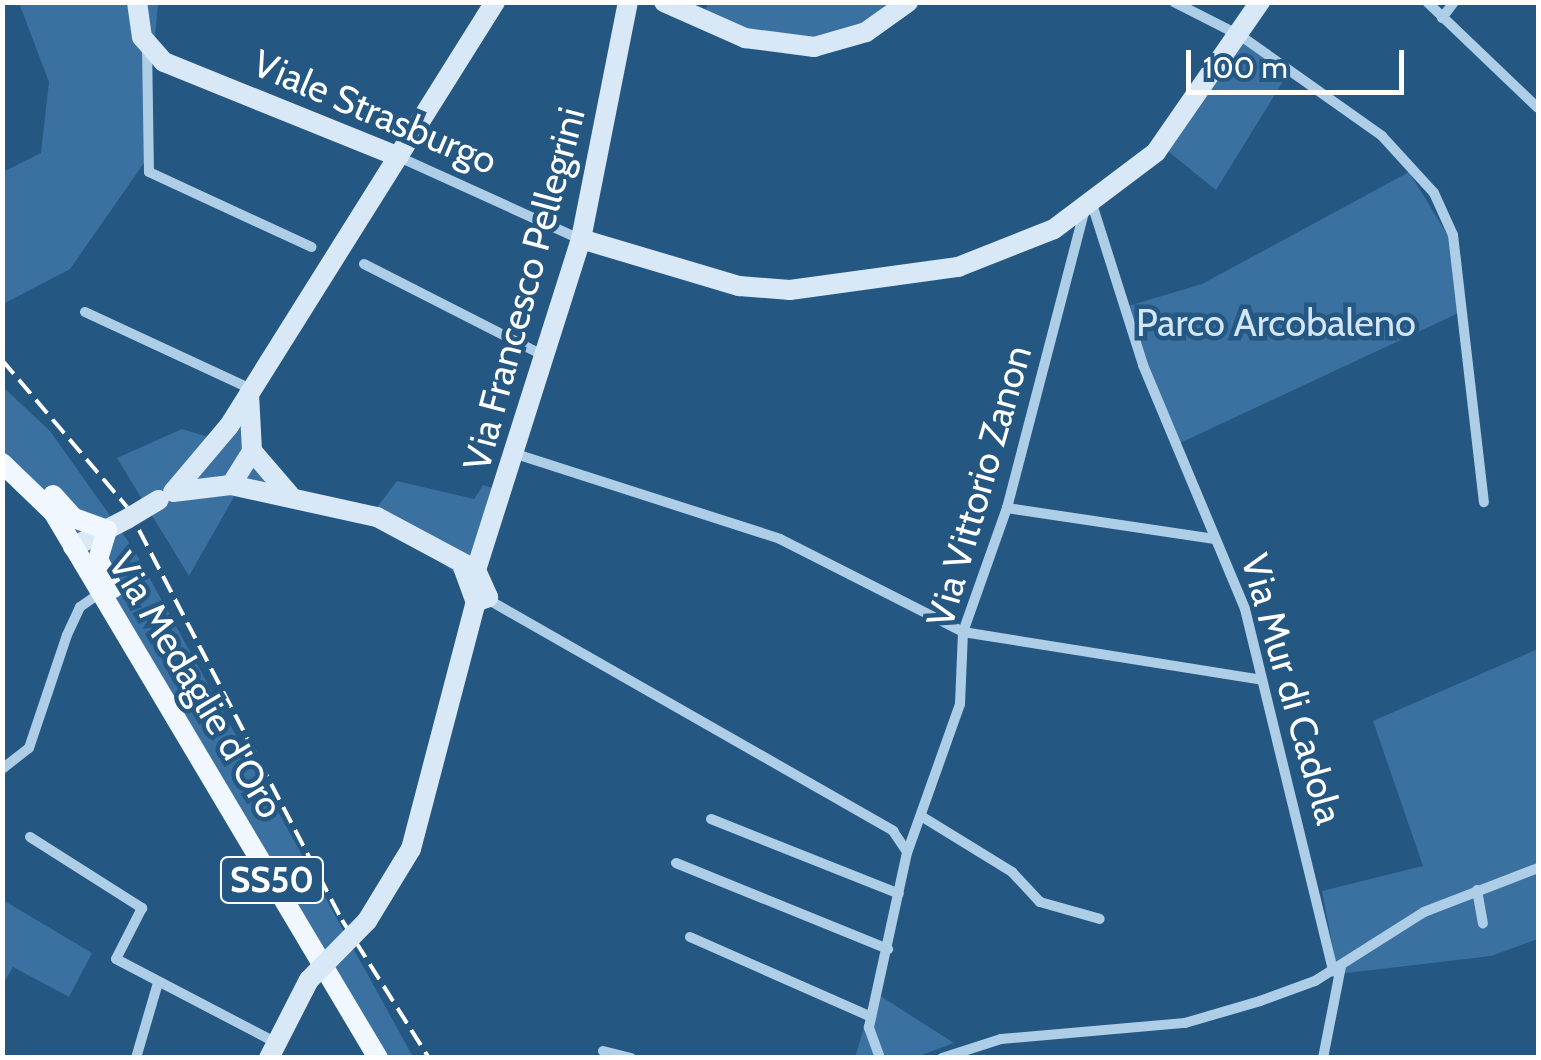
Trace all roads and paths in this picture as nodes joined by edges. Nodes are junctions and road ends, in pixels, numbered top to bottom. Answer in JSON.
{"nodes":[{"id":1,"x":137,"y":2,"type":"edge"},
{"id":2,"x":495,"y":2,"type":"edge"},
{"id":3,"x":908,"y":2,"type":"edge"},
{"id":4,"x":1174,"y":2,"type":"edge"},
{"id":5,"x":1260,"y":2,"type":"edge"},
{"id":6,"x":1427,"y":2,"type":"edge"},
{"id":7,"x":1454,"y":2,"type":"edge"},
{"id":8,"x":668,"y":4,"type":"edge"},
{"id":9,"x":626,"y":13,"type":"edge"},
{"id":10,"x":1442,"y":18,"type":"junction"},
{"id":11,"x":1241,"y":36,"type":"junction"},
{"id":12,"x":147,"y":46,"type":"junction"},
{"id":13,"x":1538,"y":108,"type":"edge"},
{"id":14,"x":399,"y":157,"type":"junction"},
{"id":15,"x":1088,"y":207,"type":"junction"},
{"id":16,"x":581,"y":240,"type":"junction"},
{"id":17,"x":312,"y":246,"type":"dead end"},
{"id":18,"x":364,"y":264,"type":"dead end"},
{"id":19,"x":85,"y":312,"type":"dead end"},
{"id":20,"x":541,"y":354,"type":"junction"},
{"id":21,"x":250,"y":391,"type":"junction"},
{"id":22,"x":216,"y":444,"type":"junction"},
{"id":23,"x":252,"y":452,"type":"junction"},
{"id":24,"x":2,"y":453,"type":"edge"},
{"id":25,"x":516,"y":454,"type":"junction"},
{"id":26,"x":2,"y":463,"type":"edge"},
{"id":27,"x":228,"y":485,"type":"junction"},
{"id":28,"x":290,"y":494,"type":"junction"},
{"id":29,"x":166,"y":496,"type":"junction"},
{"id":30,"x":1484,"y":502,"type":"dead end"},
{"id":31,"x":1007,"y":508,"type":"junction"},
{"id":32,"x":113,"y":527,"type":"junction"},
{"id":33,"x":1215,"y":539,"type":"junction"},
{"id":34,"x":73,"y":547,"type":"junction"},
{"id":35,"x":469,"y":568,"type":"junction"},
{"id":36,"x":101,"y":593,"type":"junction"},
{"id":37,"x":482,"y":601,"type":"junction"},
{"id":38,"x":963,"y":632,"type":"junction"},
{"id":39,"x":1262,"y":680,"type":"junction"},
{"id":40,"x":166,"y":702,"type":"junction"},
{"id":41,"x":2,"y":769,"type":"edge"},
{"id":42,"x":921,"y":816,"type":"junction"},
{"id":43,"x":711,"y":818,"type":"dead end"},
{"id":44,"x":30,"y":837,"type":"dead end"},
{"id":45,"x":907,"y":853,"type":"junction"},
{"id":46,"x":676,"y":864,"type":"dead end"},
{"id":47,"x":1538,"y":868,"type":"edge"},
{"id":48,"x":1477,"y":890,"type":"junction"},
{"id":49,"x":899,"y":894,"type":"junction"},
{"id":50,"x":1100,"y":919,"type":"dead end"},
{"id":51,"x":1484,"y":923,"type":"dead end"},
{"id":52,"x":690,"y":937,"type":"dead end"},
{"id":53,"x":888,"y":949,"type":"junction"},
{"id":54,"x":1337,"y":969,"type":"junction"},
{"id":55,"x":158,"y":982,"type":"junction"},
{"id":56,"x":871,"y":1017,"type":"junction"},
{"id":57,"x":271,"y":1049,"type":"edge"},
{"id":58,"x":603,"y":1050,"type":"dead end"},
{"id":59,"x":876,"y":1056,"type":"edge"},
{"id":60,"x":136,"y":1058,"type":"edge"},
{"id":61,"x":378,"y":1058,"type":"edge"},
{"id":62,"x":631,"y":1058,"type":"edge"},
{"id":63,"x":942,"y":1058,"type":"edge"},
{"id":64,"x":1323,"y":1058,"type":"edge"}],
"edges":[{"from":1,"to":12,"type":"street"},
{"from":2,"to":14,"type":"street"},
{"from":3,"to":8,"type":"street"},
{"from":4,"to":11,"type":"street"},
{"from":5,"to":11,"type":"street"},
{"from":6,"to":10,"type":"street"},
{"from":7,"to":10,"type":"street"},
{"from":8,"to":9,"type":"street","name":"Via Francesco Pellegrini"},
{"from":9,"to":16,"type":"street","name":"Via Francesco Pellegrini"},
{"from":10,"to":13,"type":"street"},
{"from":11,"to":15,"type":"street"},
{"from":11,"to":30,"type":"street"},
{"from":12,"to":14,"type":"street","name":"Viale Strasburgo"},
{"from":12,"to":17,"type":"street"},
{"from":14,"to":16,"type":"street","name":"Viale Strasburgo"},
{"from":14,"to":21,"type":"street"},
{"from":15,"to":16,"type":"street"},
{"from":15,"to":31,"type":"street","name":"Via Vittorio Zanon"},
{"from":15,"to":33,"type":"street","name":"Via Mur di Cadola"},
{"from":16,"to":20,"type":"street","name":"Via Francesco Pellegrini"},
{"from":18,"to":20,"type":"street"},
{"from":19,"to":21,"type":"street"},
{"from":20,"to":25,"type":"street","name":"Via Francesco Pellegrini"},
{"from":21,"to":22,"type":"street"},
{"from":21,"to":23,"type":"street"},
{"from":22,"to":27,"type":"street"},
{"from":22,"to":29,"type":"street"},
{"from":23,"to":27,"type":"street"},
{"from":23,"to":28,"type":"street"},
{"from":24,"to":32,"type":"main road"},
{"from":25,"to":35,"type":"street","name":"Via Francesco Pellegrini"},
{"from":25,"to":38,"type":"street"},
{"from":26,"to":34,"type":"main road","name":"Via Medaglie d'Oro"},
{"from":27,"to":28,"type":"street"},
{"from":27,"to":29,"type":"street"},
{"from":28,"to":35,"type":"street"},
{"from":29,"to":32,"type":"street","bridge":true},
{"from":31,"to":33,"type":"street"},
{"from":31,"to":38,"type":"street","name":"Via Vittorio Zanon"},
{"from":32,"to":34,"type":"street"},
{"from":32,"to":40,"type":"main road","number":"SS50"},
{"from":33,"to":39,"type":"street","name":"Via Mur di Cadola"},
{"from":34,"to":36,"type":"main road","name":"Via Medaglie d'Oro","number":"SS50"},
{"from":35,"to":37,"type":"street"},
{"from":36,"to":40,"type":"main road","name":"Via Medaglie d'Oro","number":"SS50"},
{"from":36,"to":41,"type":"street"},
{"from":37,"to":45,"type":"street"},
{"from":37,"to":57,"type":"street","bridge":true},
{"from":38,"to":39,"type":"street"},
{"from":38,"to":42,"type":"street","name":"Via Vittorio Zanon"},
{"from":39,"to":54,"type":"street","name":"Via Mur di Cadola"},
{"from":40,"to":61,"type":"main road","name":"Via Medaglie d'Oro","number":"SS50"},
{"from":42,"to":45,"type":"street","name":"Via Vittorio Zanon"},
{"from":42,"to":50,"type":"street"},
{"from":43,"to":49,"type":"street"},
{"from":44,"to":55,"type":"street"},
{"from":45,"to":49,"type":"street","name":"Via Vittorio Zanon"},
{"from":46,"to":53,"type":"street"},
{"from":47,"to":48,"type":"street"},
{"from":48,"to":51,"type":"street"},
{"from":48,"to":54,"type":"street"},
{"from":49,"to":53,"type":"street","name":"Via Vittorio Zanon"},
{"from":52,"to":56,"type":"street"},
{"from":53,"to":56,"type":"street","name":"Via Vittorio Zanon"},
{"from":54,"to":63,"type":"street"},
{"from":54,"to":64,"type":"street"},
{"from":55,"to":57,"type":"street"},
{"from":55,"to":60,"type":"street"},
{"from":56,"to":59,"type":"street","name":"Via Vittorio Zanon"},
{"from":58,"to":62,"type":"street"}]}
